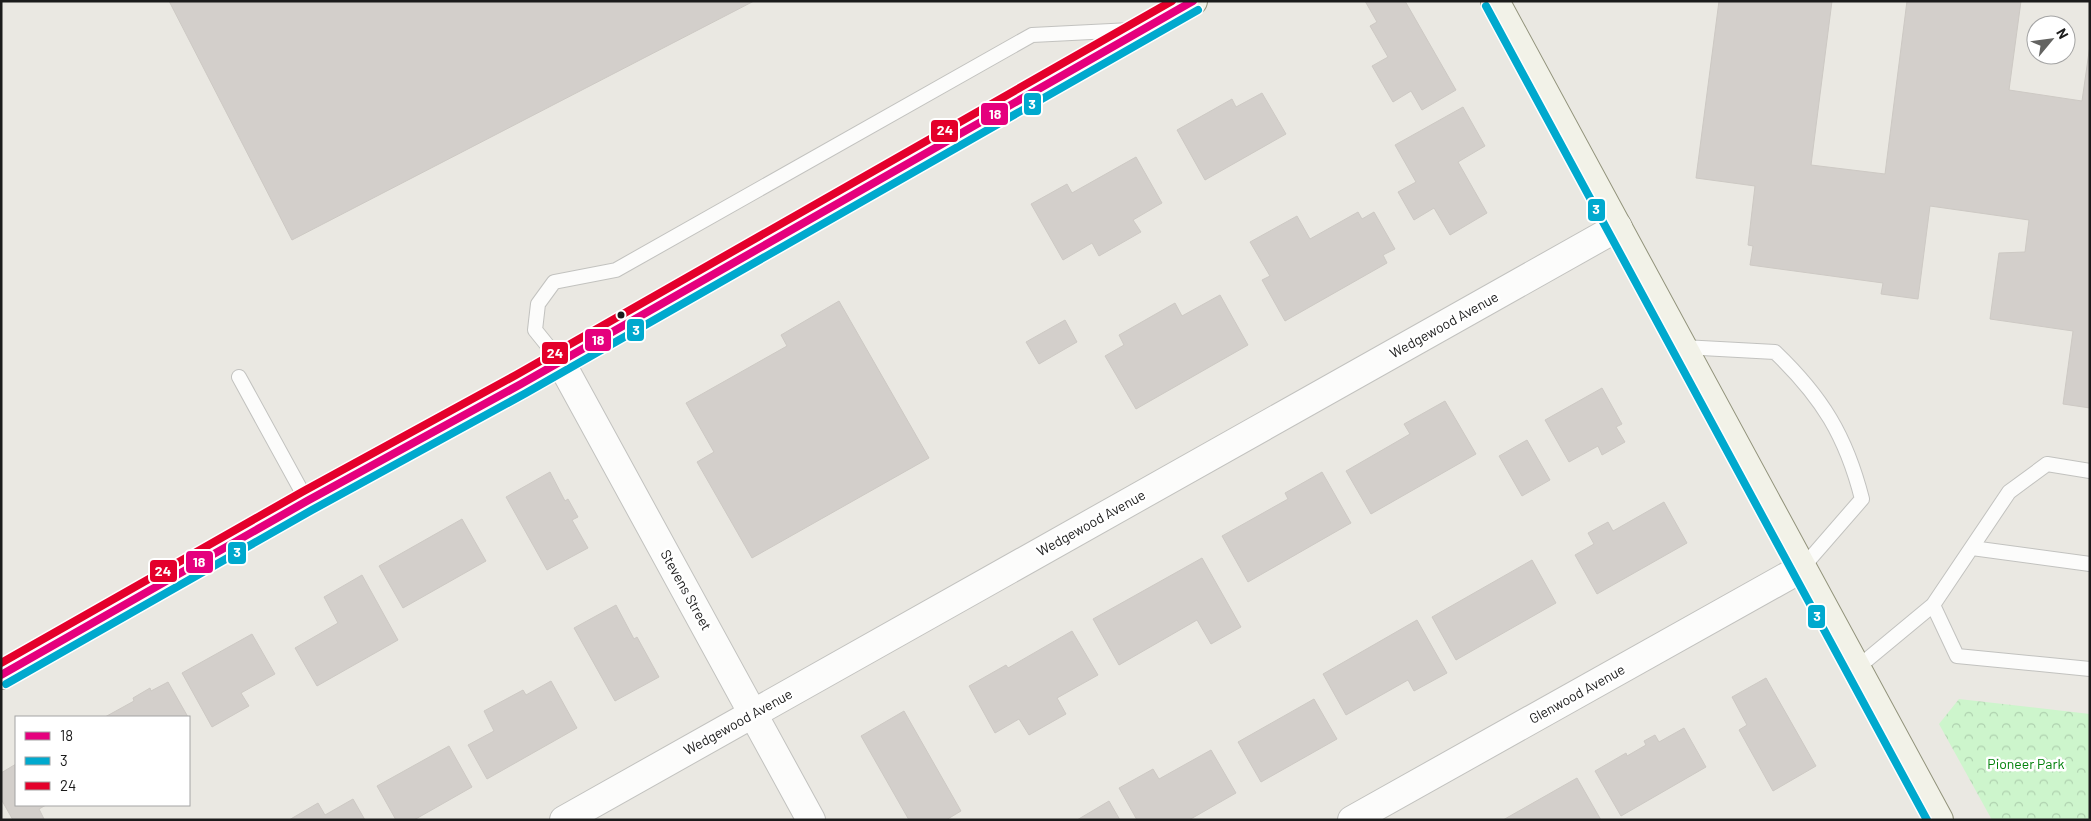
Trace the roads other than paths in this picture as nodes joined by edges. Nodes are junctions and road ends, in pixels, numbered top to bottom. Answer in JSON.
{"nodes":[{"id":1,"x":1193,"y":1,"type":"edge"},
{"id":2,"x":1495,"y":1,"type":"edge"},
{"id":3,"x":1139,"y":30,"type":"junction"},
{"id":4,"x":1618,"y":227,"type":"junction"},
{"id":5,"x":1683,"y":347,"type":"junction"},
{"id":6,"x":560,"y":361,"type":"junction"},
{"id":7,"x":239,"y":378,"type":"dead end"},
{"id":8,"x":2090,"y":471,"type":"edge"},
{"id":9,"x":307,"y":501,"type":"junction"},
{"id":10,"x":1972,"y":548,"type":"junction"},
{"id":11,"x":2090,"y":564,"type":"edge"},
{"id":12,"x":1802,"y":568,"type":"junction"},
{"id":13,"x":1933,"y":605,"type":"junction"},
{"id":14,"x":1857,"y":668,"type":"junction"},
{"id":15,"x":2090,"y":669,"type":"edge"},
{"id":16,"x":1,"y":675,"type":"edge"},
{"id":17,"x":754,"y":713,"type":"junction"},
{"id":18,"x":564,"y":820,"type":"edge"},
{"id":19,"x":811,"y":820,"type":"edge"},
{"id":20,"x":1352,"y":820,"type":"edge"},
{"id":21,"x":1939,"y":820,"type":"edge"}],
"edges":[{"from":1,"to":3,"type":"street"},
{"from":2,"to":4,"type":"street"},
{"from":3,"to":6,"type":"street"},
{"from":3,"to":6,"type":"lane"},
{"from":4,"to":5,"type":"street"},
{"from":4,"to":17,"type":"street","name":"Wedgewood Avenue"},
{"from":5,"to":12,"type":"street"},
{"from":5,"to":12,"type":"lane"},
{"from":6,"to":9,"type":"street"},
{"from":6,"to":17,"type":"street","name":"Stevens Street"},
{"from":7,"to":9,"type":"lane"},
{"from":8,"to":10,"type":"lane"},
{"from":9,"to":16,"type":"street"},
{"from":10,"to":11,"type":"lane"},
{"from":10,"to":13,"type":"lane"},
{"from":12,"to":14,"type":"street"},
{"from":12,"to":20,"type":"street","name":"Glenwood Avenue"},
{"from":13,"to":14,"type":"lane"},
{"from":13,"to":15,"type":"lane"},
{"from":14,"to":21,"type":"street"},
{"from":17,"to":18,"type":"street","name":"Wedgewood Avenue"},
{"from":17,"to":19,"type":"street","name":"Stevens Street"}]}
